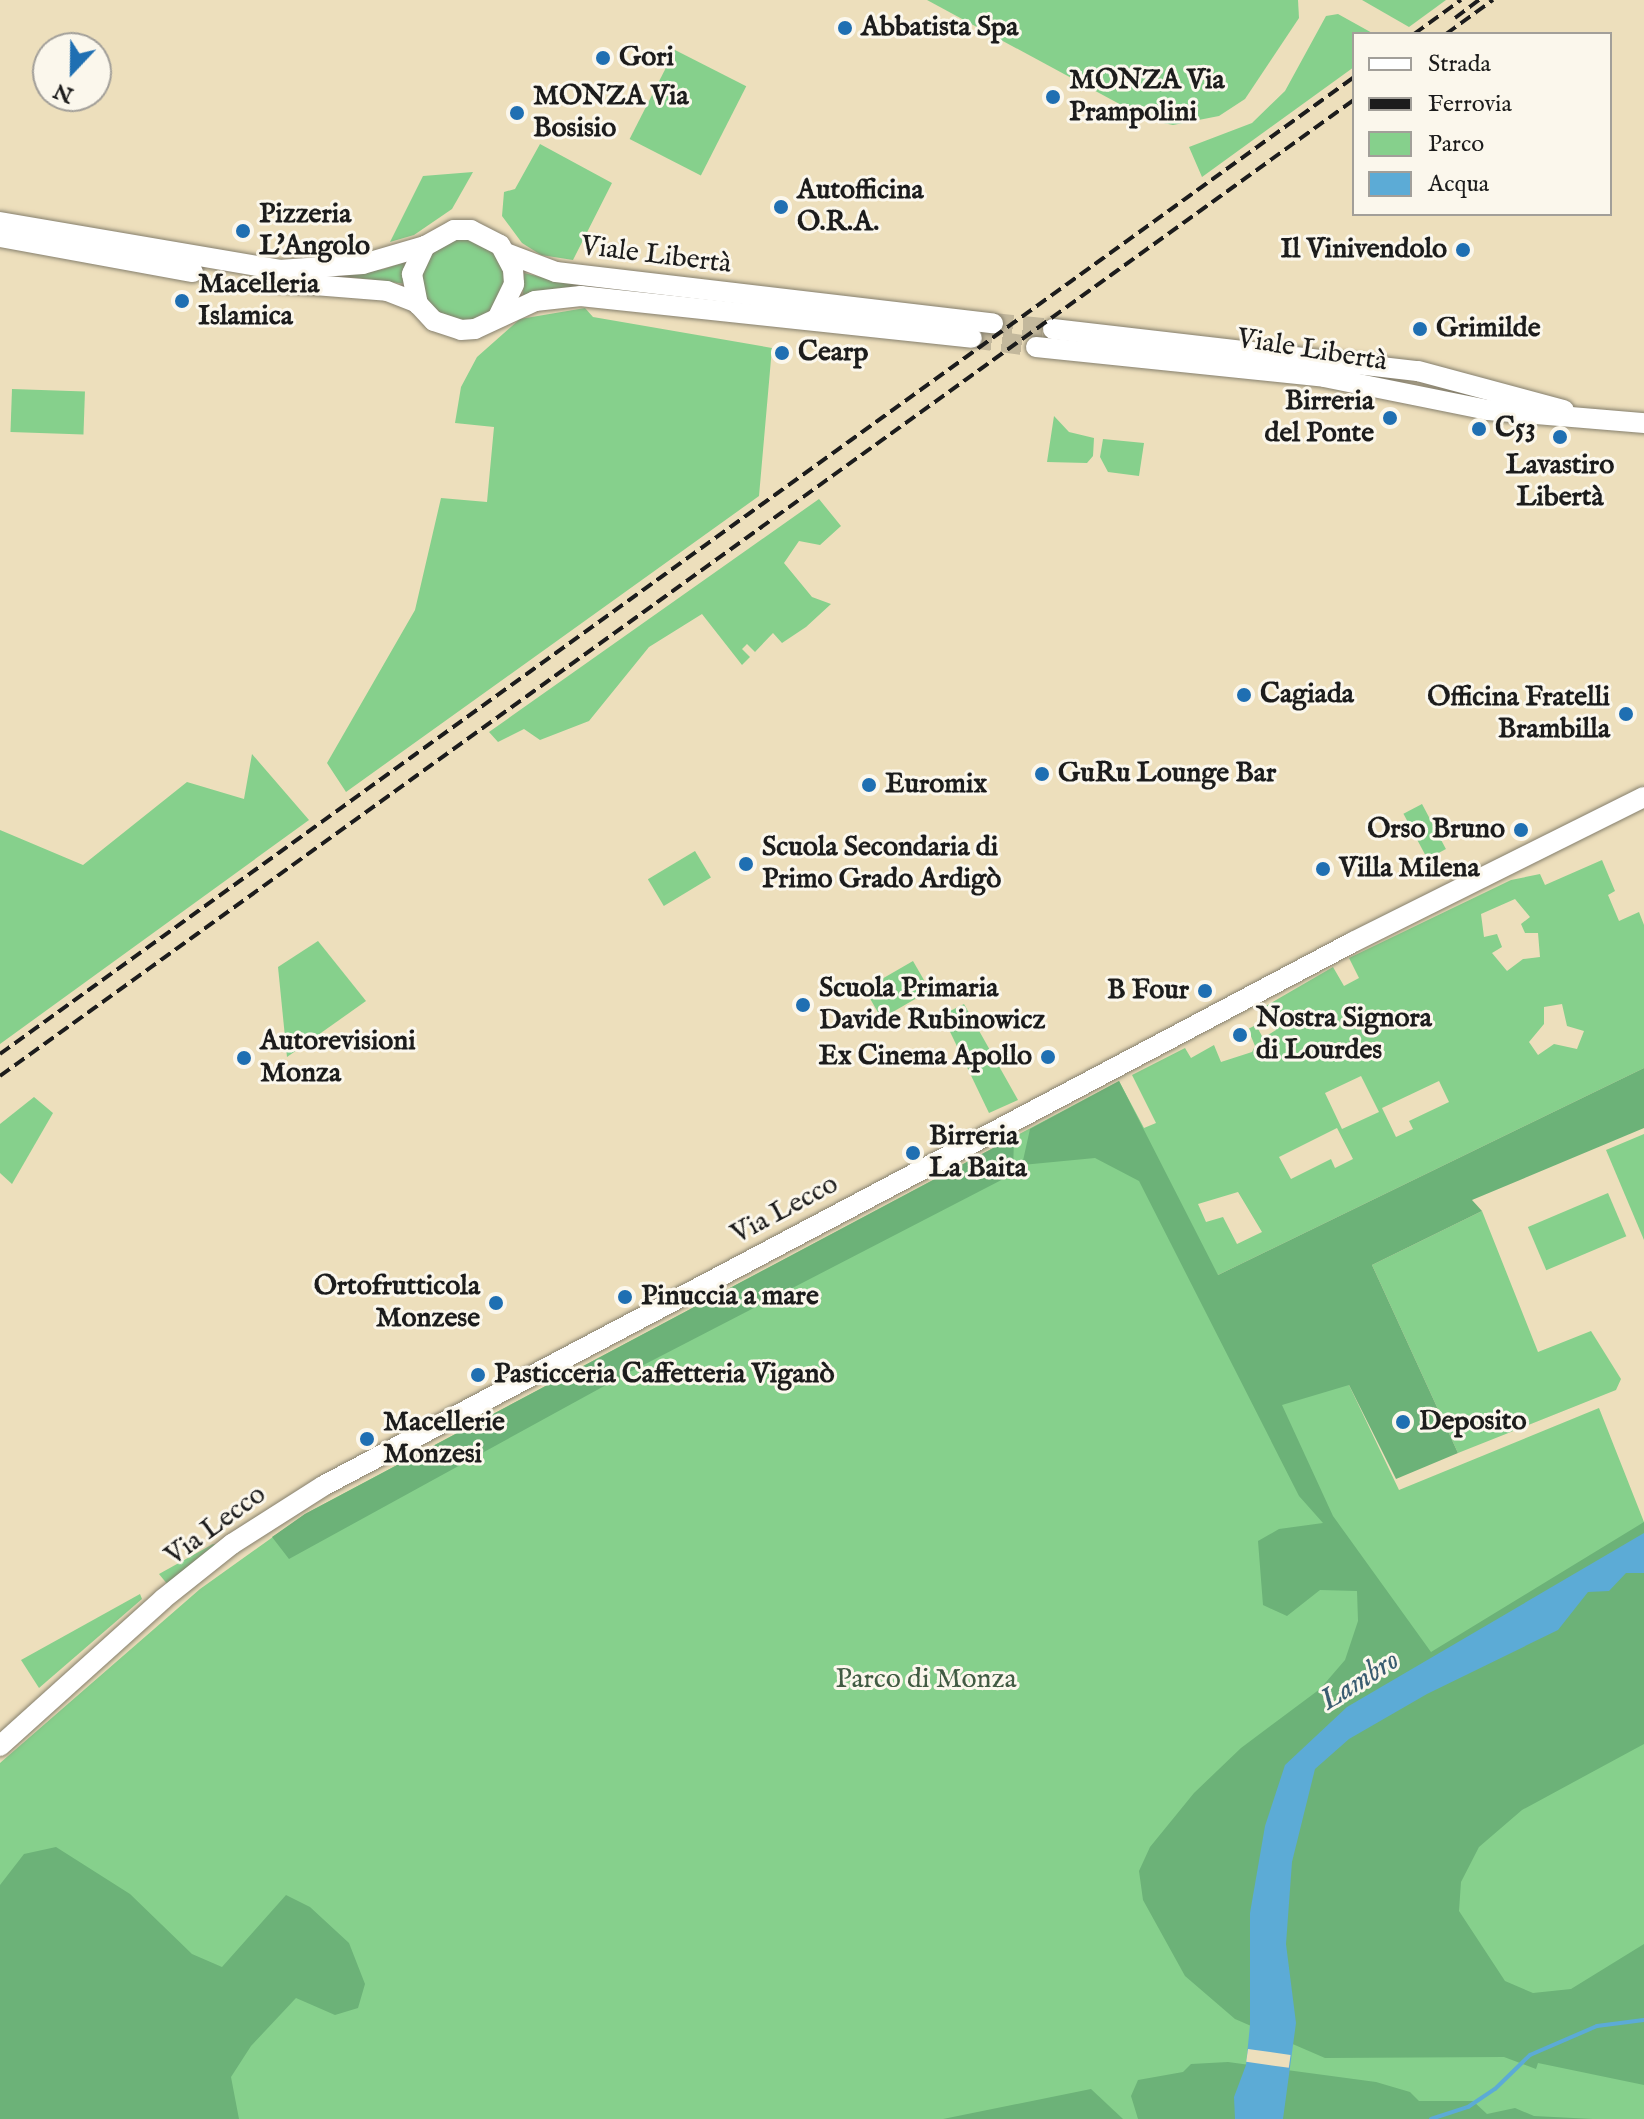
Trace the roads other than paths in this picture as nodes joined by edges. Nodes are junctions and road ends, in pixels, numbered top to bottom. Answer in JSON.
{"nodes":[{"id":1,"x":0,"y":222,"type":"edge"},
{"id":2,"x":0,"y":237,"type":"edge"},
{"id":3,"x":425,"y":246,"type":"junction"},
{"id":4,"x":506,"y":253,"type":"junction"},
{"id":5,"x":418,"y":303,"type":"junction"},
{"id":6,"x":498,"y":317,"type":"junction"},
{"id":7,"x":993,"y":323,"type":"tunnel mouth"},
{"id":8,"x":1053,"y":329,"type":"tunnel mouth"},
{"id":9,"x":972,"y":338,"type":"tunnel mouth"},
{"id":10,"x":1036,"y":347,"type":"tunnel mouth"},
{"id":11,"x":1579,"y":415,"type":"junction"},
{"id":12,"x":1644,"y":423,"type":"edge"},
{"id":13,"x":1644,"y":797,"type":"edge"},
{"id":14,"x":0,"y":1746,"type":"edge"}],
"edges":[{"from":1,"to":3,"type":"main road","name":"Viale Libertà"},
{"from":2,"to":5,"type":"main road","name":"Viale Libertà"},
{"from":3,"to":4,"type":"main road","name":"Viale Libertà"},
{"from":3,"to":5,"type":"main road"},
{"from":4,"to":6,"type":"main road"},
{"from":4,"to":7,"type":"main road","name":"Viale Libertà"},
{"from":5,"to":6,"type":"main road","name":"Viale Libertà"},
{"from":6,"to":9,"type":"main road","name":"Viale Libertà"},
{"from":8,"to":11,"type":"main road","name":"Viale Libertà"},
{"from":10,"to":11,"type":"main road","name":"Viale Libertà"},
{"from":11,"to":12,"type":"main road","name":"Viale Libertà"},
{"from":13,"to":14,"type":"main road","name":"Via Lecco"}]}
